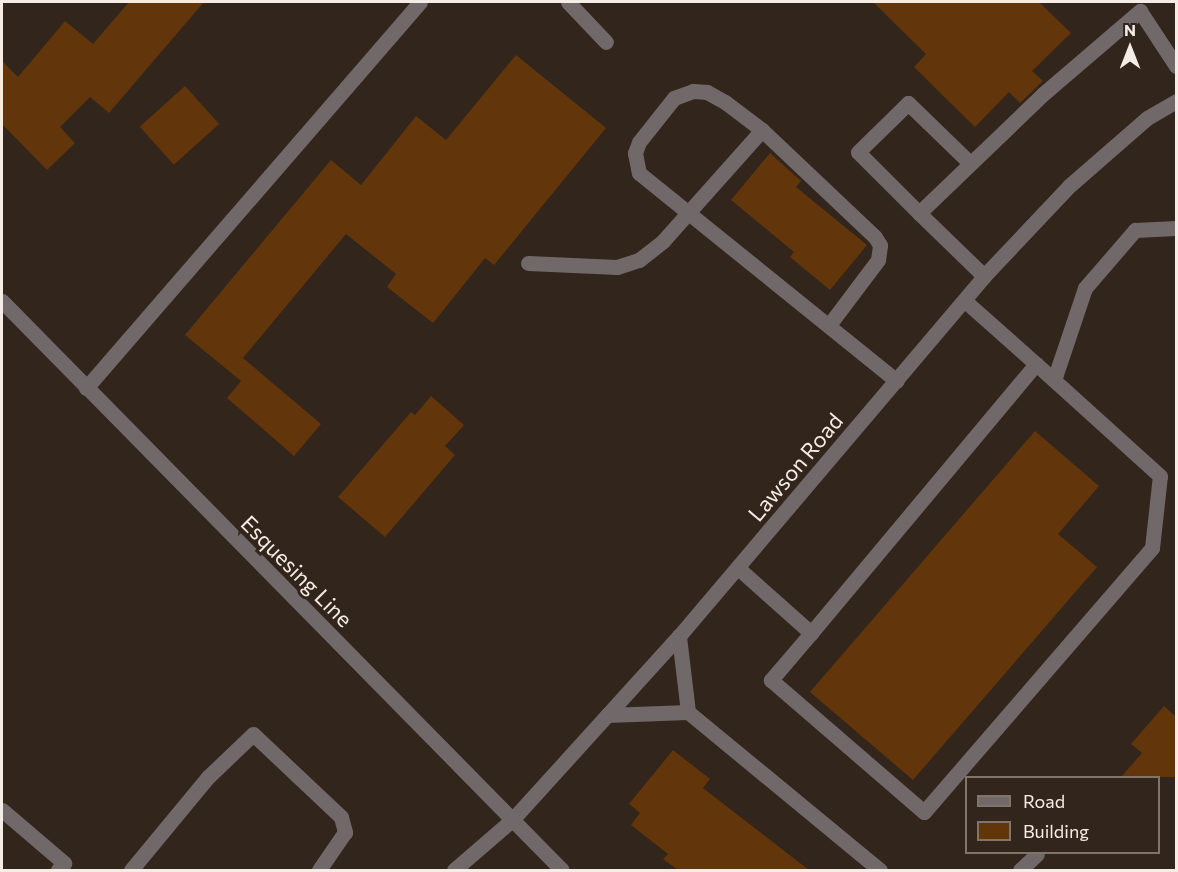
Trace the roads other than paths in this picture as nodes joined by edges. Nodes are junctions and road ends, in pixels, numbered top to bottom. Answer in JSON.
{"nodes":[{"id":1,"x":420,"y":2,"type":"edge"},
{"id":2,"x":568,"y":2,"type":"edge"},
{"id":3,"x":1137,"y":6,"type":"edge"},
{"id":4,"x":606,"y":42,"type":"dead end"},
{"id":5,"x":1176,"y":66,"type":"edge"},
{"id":6,"x":1176,"y":101,"type":"edge"},
{"id":7,"x":762,"y":130,"type":"junction"},
{"id":8,"x":970,"y":163,"type":"junction"},
{"id":9,"x":689,"y":212,"type":"junction"},
{"id":10,"x":919,"y":213,"type":"junction"},
{"id":11,"x":1176,"y":228,"type":"edge"},
{"id":12,"x":528,"y":263,"type":"dead end"},
{"id":13,"x":984,"y":276,"type":"junction"},
{"id":14,"x":2,"y":300,"type":"edge"},
{"id":15,"x":964,"y":300,"type":"junction"},
{"id":16,"x":829,"y":326,"type":"junction"},
{"id":17,"x":1036,"y":364,"type":"junction"},
{"id":18,"x":1054,"y":380,"type":"junction"},
{"id":19,"x":897,"y":381,"type":"junction"},
{"id":20,"x":86,"y":388,"type":"junction"},
{"id":21,"x":738,"y":568,"type":"junction"},
{"id":22,"x":811,"y":633,"type":"junction"},
{"id":23,"x":679,"y":636,"type":"junction"},
{"id":24,"x":688,"y":712,"type":"junction"},
{"id":25,"x":607,"y":716,"type":"junction"},
{"id":26,"x":2,"y":810,"type":"edge"},
{"id":27,"x":512,"y":820,"type":"junction"},
{"id":28,"x":1037,"y":854,"type":"dead end"},
{"id":29,"x":58,"y":870,"type":"edge"},
{"id":30,"x":131,"y":870,"type":"edge"},
{"id":31,"x":318,"y":870,"type":"edge"},
{"id":32,"x":454,"y":870,"type":"edge"},
{"id":33,"x":562,"y":870,"type":"edge"},
{"id":34,"x":880,"y":870,"type":"edge"},
{"id":35,"x":1020,"y":870,"type":"edge"}],
"edges":[{"from":1,"to":20,"type":"street"},
{"from":2,"to":4,"type":"street"},
{"from":3,"to":5,"type":"street"},
{"from":3,"to":8,"type":"street"},
{"from":6,"to":13,"type":"street","name":"Lawson Road"},
{"from":7,"to":9,"type":"street"},
{"from":7,"to":9,"type":"street"},
{"from":7,"to":16,"type":"street"},
{"from":8,"to":10,"type":"street"},
{"from":8,"to":10,"type":"street"},
{"from":9,"to":12,"type":"street"},
{"from":9,"to":16,"type":"street"},
{"from":10,"to":13,"type":"street"},
{"from":11,"to":18,"type":"street"},
{"from":13,"to":15,"type":"street","name":"Lawson Road"},
{"from":14,"to":20,"type":"street","name":"Esquesing Line"},
{"from":15,"to":17,"type":"street"},
{"from":15,"to":19,"type":"street","name":"Lawson Road"},
{"from":16,"to":19,"type":"street"},
{"from":17,"to":18,"type":"street"},
{"from":17,"to":22,"type":"street"},
{"from":18,"to":22,"type":"street"},
{"from":19,"to":21,"type":"street","name":"Lawson Road"},
{"from":20,"to":27,"type":"street","name":"Esquesing Line"},
{"from":21,"to":22,"type":"street"},
{"from":21,"to":23,"type":"street","name":"Lawson Road"},
{"from":23,"to":24,"type":"street"},
{"from":23,"to":25,"type":"street","name":"Lawson Road"},
{"from":24,"to":25,"type":"street"},
{"from":24,"to":34,"type":"street"},
{"from":25,"to":27,"type":"street","name":"Lawson Road"},
{"from":26,"to":29,"type":"street"},
{"from":27,"to":32,"type":"street","name":"Lawson Road"},
{"from":27,"to":33,"type":"street","name":"Esquesing Line"},
{"from":28,"to":35,"type":"street"},
{"from":30,"to":31,"type":"street"}]}
